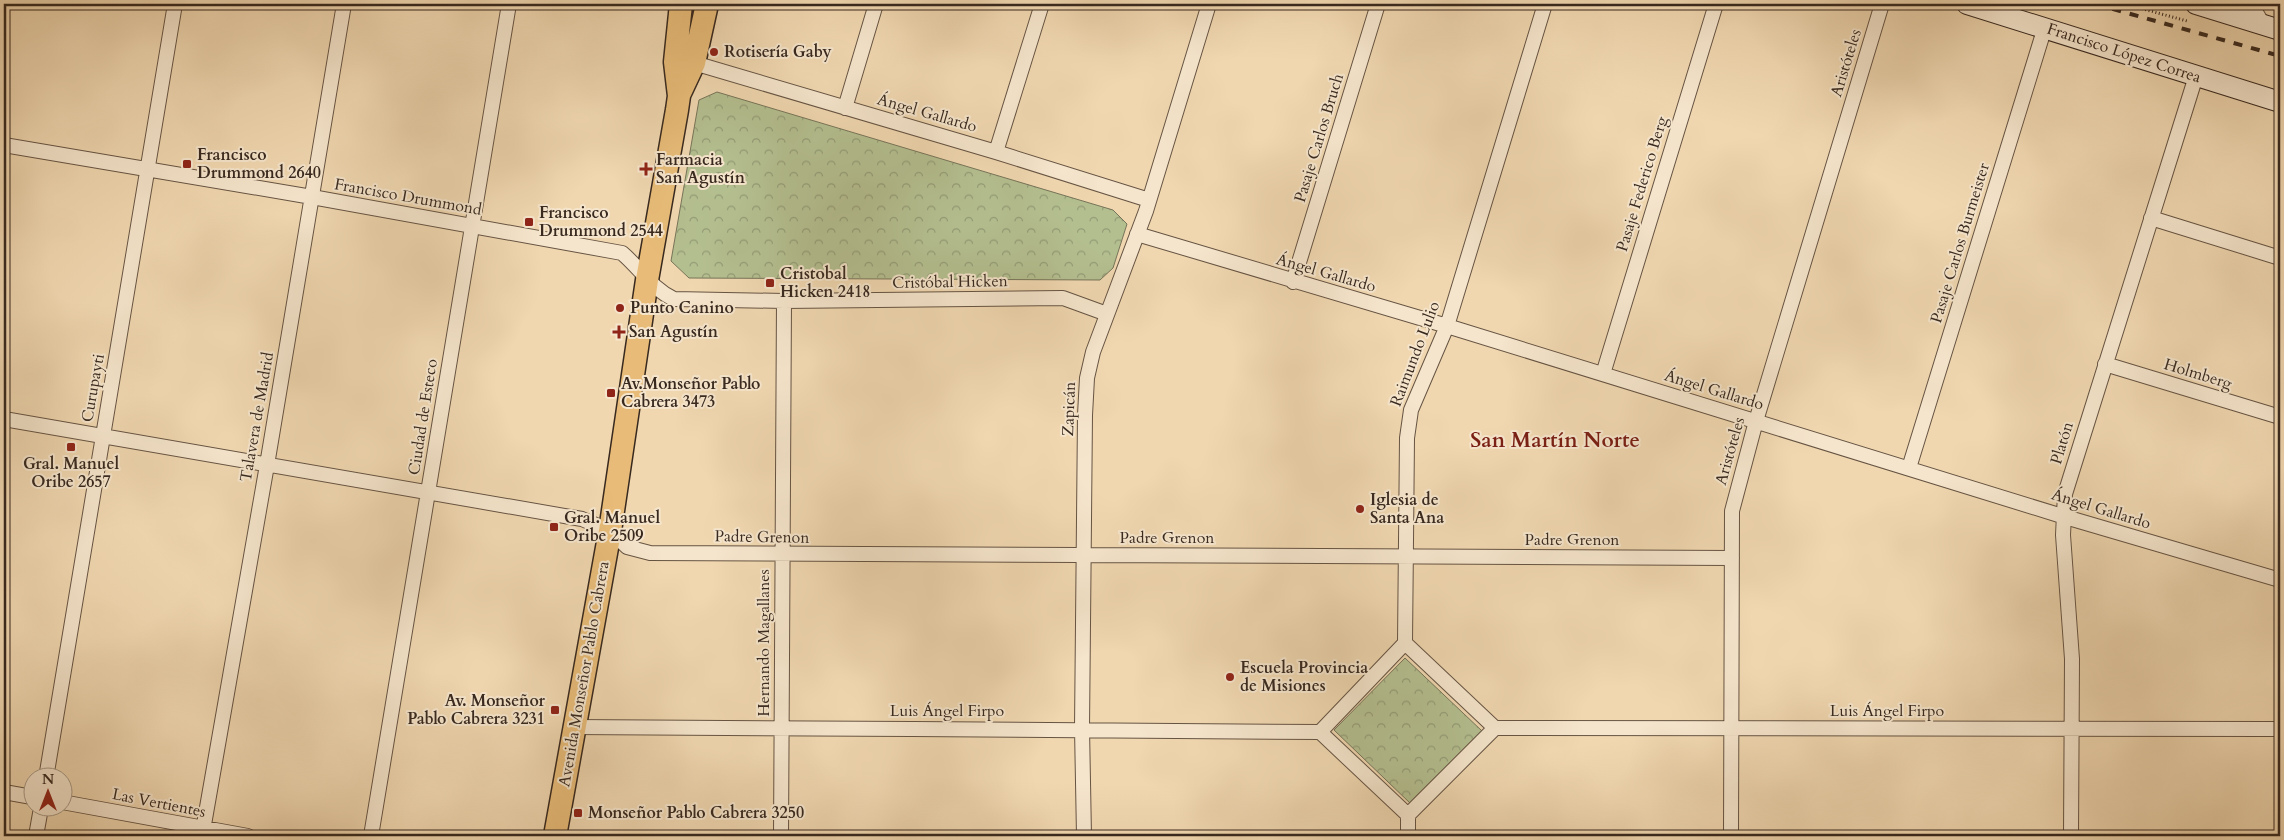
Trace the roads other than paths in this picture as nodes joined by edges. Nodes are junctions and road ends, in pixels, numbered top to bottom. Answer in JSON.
{"nodes":[{"id":1,"x":175,"y":4,"type":"edge"},
{"id":2,"x":344,"y":4,"type":"edge"},
{"id":3,"x":509,"y":4,"type":"edge"},
{"id":4,"x":681,"y":4,"type":"edge"},
{"id":5,"x":876,"y":4,"type":"edge"},
{"id":6,"x":1042,"y":4,"type":"edge"},
{"id":7,"x":1209,"y":4,"type":"edge"},
{"id":8,"x":1378,"y":4,"type":"edge"},
{"id":9,"x":1545,"y":4,"type":"edge"},
{"id":10,"x":1716,"y":4,"type":"edge"},
{"id":11,"x":1882,"y":4,"type":"edge"},
{"id":12,"x":1968,"y":4,"type":"edge"},
{"id":13,"x":2196,"y":4,"type":"edge"},
{"id":14,"x":2257,"y":4,"type":"edge"},
{"id":15,"x":707,"y":5,"type":"edge"},
{"id":16,"x":2261,"y":24,"type":"junction"},
{"id":17,"x":2045,"y":28,"type":"junction"},
{"id":18,"x":2280,"y":30,"type":"edge"},
{"id":19,"x":2280,"y":38,"type":"edge"},
{"id":20,"x":694,"y":62,"type":"junction"},
{"id":21,"x":2196,"y":76,"type":"junction"},
{"id":22,"x":679,"y":96,"type":"junction"},
{"id":23,"x":2280,"y":102,"type":"edge"},
{"id":24,"x":845,"y":108,"type":"junction"},
{"id":25,"x":4,"y":145,"type":"edge"},
{"id":26,"x":996,"y":152,"type":"junction"},
{"id":27,"x":147,"y":169,"type":"junction"},
{"id":28,"x":312,"y":197,"type":"junction"},
{"id":29,"x":1149,"y":200,"type":"junction"},
{"id":30,"x":2151,"y":218,"type":"junction"},
{"id":31,"x":471,"y":226,"type":"junction"},
{"id":32,"x":1137,"y":234,"type":"junction"},
{"id":33,"x":2280,"y":258,"type":"edge"},
{"id":34,"x":647,"y":280,"type":"junction"},
{"id":35,"x":1293,"y":282,"type":"junction"},
{"id":36,"x":784,"y":301,"type":"junction"},
{"id":37,"x":1106,"y":314,"type":"junction"},
{"id":38,"x":1447,"y":326,"type":"junction"},
{"id":39,"x":2105,"y":364,"type":"junction"},
{"id":40,"x":1602,"y":374,"type":"junction"},
{"id":41,"x":2280,"y":417,"type":"edge"},
{"id":42,"x":4,"y":419,"type":"edge"},
{"id":43,"x":1756,"y":422,"type":"junction"},
{"id":44,"x":103,"y":435,"type":"junction"},
{"id":45,"x":267,"y":464,"type":"junction"},
{"id":46,"x":1909,"y":468,"type":"junction"},
{"id":47,"x":429,"y":492,"type":"junction"},
{"id":48,"x":2062,"y":516,"type":"junction"},
{"id":49,"x":610,"y":531,"type":"junction"},
{"id":50,"x":781,"y":555,"type":"junction"},
{"id":51,"x":1084,"y":555,"type":"junction"},
{"id":52,"x":1405,"y":556,"type":"junction"},
{"id":53,"x":1732,"y":558,"type":"junction"},
{"id":54,"x":2280,"y":580,"type":"edge"},
{"id":55,"x":1405,"y":644,"type":"junction"},
{"id":56,"x":573,"y":727,"type":"junction"},
{"id":57,"x":1082,"y":728,"type":"junction"},
{"id":58,"x":1495,"y":728,"type":"junction"},
{"id":59,"x":1732,"y":728,"type":"junction"},
{"id":60,"x":2072,"y":729,"type":"junction"},
{"id":61,"x":2280,"y":729,"type":"edge"},
{"id":62,"x":781,"y":730,"type":"junction"},
{"id":63,"x":1320,"y":732,"type":"junction"},
{"id":64,"x":48,"y":768,"type":"edge"},
{"id":65,"x":4,"y":792,"type":"edge"},
{"id":66,"x":22,"y":795,"type":"edge"},
{"id":67,"x":72,"y":804,"type":"edge"},
{"id":68,"x":1408,"y":815,"type":"junction"},
{"id":69,"x":39,"y":818,"type":"edge"},
{"id":70,"x":203,"y":833,"type":"edge"},
{"id":71,"x":36,"y":836,"type":"edge"},
{"id":72,"x":248,"y":836,"type":"edge"},
{"id":73,"x":371,"y":836,"type":"edge"},
{"id":74,"x":555,"y":836,"type":"edge"},
{"id":75,"x":781,"y":836,"type":"edge"},
{"id":76,"x":1084,"y":836,"type":"edge"},
{"id":77,"x":1408,"y":836,"type":"edge"},
{"id":78,"x":1731,"y":836,"type":"edge"},
{"id":79,"x":2072,"y":836,"type":"edge"}],
"edges":[{"from":1,"to":27,"type":"street","name":"Curupayti"},
{"from":2,"to":28,"type":"street","name":"Talavera de Madrid"},
{"from":3,"to":31,"type":"street","name":"Ciudad de Esteco"},
{"from":4,"to":22,"type":"main road","name":"Avenida Monseñor Pablo Cabrera"},
{"from":5,"to":24,"type":"street"},
{"from":6,"to":26,"type":"street"},
{"from":7,"to":29,"type":"street","name":"Zapicán"},
{"from":8,"to":35,"type":"street","name":"Pasaje Carlos Bruch"},
{"from":9,"to":38,"type":"street","name":"Raimundo Lulio"},
{"from":10,"to":40,"type":"street","name":"Pasaje Federico Berg"},
{"from":11,"to":43,"type":"street","name":"Aristóteles"},
{"from":12,"to":17,"type":"main road","name":"Francisco López Correa"},
{"from":13,"to":16,"type":"main road"},
{"from":14,"to":16,"type":"street"},
{"from":15,"to":20,"type":"main road","name":"Avenida Monseñor Pablo Cabrera"},
{"from":16,"to":18,"type":"main road"},
{"from":16,"to":19,"type":"street"},
{"from":17,"to":21,"type":"main road","name":"Francisco López Correa"},
{"from":17,"to":46,"type":"street","name":"Pasaje Carlos Burmeister"},
{"from":20,"to":22,"type":"main road","name":"Avenida Monseñor Pablo Cabrera"},
{"from":20,"to":24,"type":"street","name":"Ángel Gallardo"},
{"from":21,"to":23,"type":"main road","name":"Francisco López Correa"},
{"from":21,"to":30,"type":"street","name":"Platón"},
{"from":22,"to":34,"type":"main road","name":"Avenida Monseñor Pablo Cabrera"},
{"from":24,"to":26,"type":"street","name":"Ángel Gallardo"},
{"from":25,"to":27,"type":"street","name":"Francisco Drummond"},
{"from":26,"to":29,"type":"street","name":"Ángel Gallardo"},
{"from":27,"to":28,"type":"street","name":"Francisco Drummond"},
{"from":27,"to":44,"type":"street","name":"Curupayti"},
{"from":28,"to":31,"type":"street","name":"Francisco Drummond"},
{"from":28,"to":45,"type":"street","name":"Talavera de Madrid"},
{"from":29,"to":32,"type":"street","name":"Zapicán"},
{"from":30,"to":33,"type":"street"},
{"from":30,"to":39,"type":"street","name":"Platón"},
{"from":31,"to":34,"type":"street","name":"Francisco Drummond"},
{"from":31,"to":47,"type":"street","name":"Ciudad de Esteco"},
{"from":32,"to":35,"type":"street","name":"Ángel Gallardo"},
{"from":32,"to":37,"type":"street","name":"Zapicán"},
{"from":34,"to":36,"type":"street","name":"Cristóbal Hicken"},
{"from":34,"to":49,"type":"main road","name":"Avenida Monseñor Pablo Cabrera"},
{"from":35,"to":38,"type":"street","name":"Ángel Gallardo"},
{"from":36,"to":37,"type":"street","name":"Cristóbal Hicken"},
{"from":36,"to":50,"type":"street","name":"Hernando Magallanes"},
{"from":37,"to":51,"type":"street","name":"Zapicán"},
{"from":38,"to":40,"type":"street","name":"Ángel Gallardo"},
{"from":38,"to":52,"type":"street","name":"Raimundo Lulio"},
{"from":39,"to":41,"type":"street","name":"Holmberg"},
{"from":39,"to":48,"type":"street","name":"Platón"},
{"from":40,"to":43,"type":"street","name":"Ángel Gallardo"},
{"from":42,"to":44,"type":"street","name":"Padre Grenon"},
{"from":43,"to":46,"type":"street","name":"Ángel Gallardo"},
{"from":43,"to":53,"type":"street","name":"Aristóteles"},
{"from":44,"to":45,"type":"street","name":"Padre Grenon"},
{"from":44,"to":64,"type":"street","name":"Curupayti"},
{"from":45,"to":47,"type":"street","name":"Padre Grenon"},
{"from":45,"to":70,"type":"street","name":"Talavera de Madrid"},
{"from":46,"to":48,"type":"street","name":"Ángel Gallardo"},
{"from":47,"to":49,"type":"street","name":"Padre Grenon"},
{"from":47,"to":73,"type":"street","name":"Ciudad de Esteco"},
{"from":48,"to":54,"type":"street","name":"Ángel Gallardo"},
{"from":48,"to":60,"type":"street","name":"Platón"},
{"from":49,"to":50,"type":"street","name":"Padre Grenon"},
{"from":49,"to":56,"type":"main road","name":"Avenida Monseñor Pablo Cabrera"},
{"from":50,"to":51,"type":"street","name":"Padre Grenon"},
{"from":50,"to":62,"type":"street","name":"Hernando Magallanes"},
{"from":51,"to":52,"type":"street","name":"Padre Grenon"},
{"from":51,"to":57,"type":"street","name":"Zapicán"},
{"from":52,"to":53,"type":"street","name":"Padre Grenon"},
{"from":52,"to":55,"type":"street","name":"Raimundo Lulio"},
{"from":53,"to":59,"type":"street","name":"Aristóteles"},
{"from":55,"to":58,"type":"street"},
{"from":55,"to":63,"type":"street"},
{"from":56,"to":62,"type":"street","name":"Luis Ángel Firpo"},
{"from":56,"to":74,"type":"main road","name":"Avenida Monseñor Pablo Cabrera"},
{"from":57,"to":62,"type":"street","name":"Luis Ángel Firpo"},
{"from":57,"to":63,"type":"street","name":"Luis Ángel Firpo"},
{"from":57,"to":76,"type":"street","name":"Zapicán"},
{"from":58,"to":59,"type":"street","name":"Luis Ángel Firpo"},
{"from":58,"to":68,"type":"street"},
{"from":59,"to":60,"type":"street","name":"Luis Ángel Firpo"},
{"from":59,"to":78,"type":"street","name":"Aristóteles"},
{"from":60,"to":61,"type":"street","name":"Luis Ángel Firpo"},
{"from":60,"to":79,"type":"street","name":"Platón"},
{"from":62,"to":75,"type":"street","name":"Hernando Magallanes"},
{"from":63,"to":68,"type":"street"},
{"from":65,"to":66,"type":"street"},
{"from":67,"to":70,"type":"street","name":"Las Vertientes"},
{"from":68,"to":77,"type":"street"},
{"from":69,"to":71,"type":"street"},
{"from":70,"to":72,"type":"street","name":"Las Vertientes"}]}
